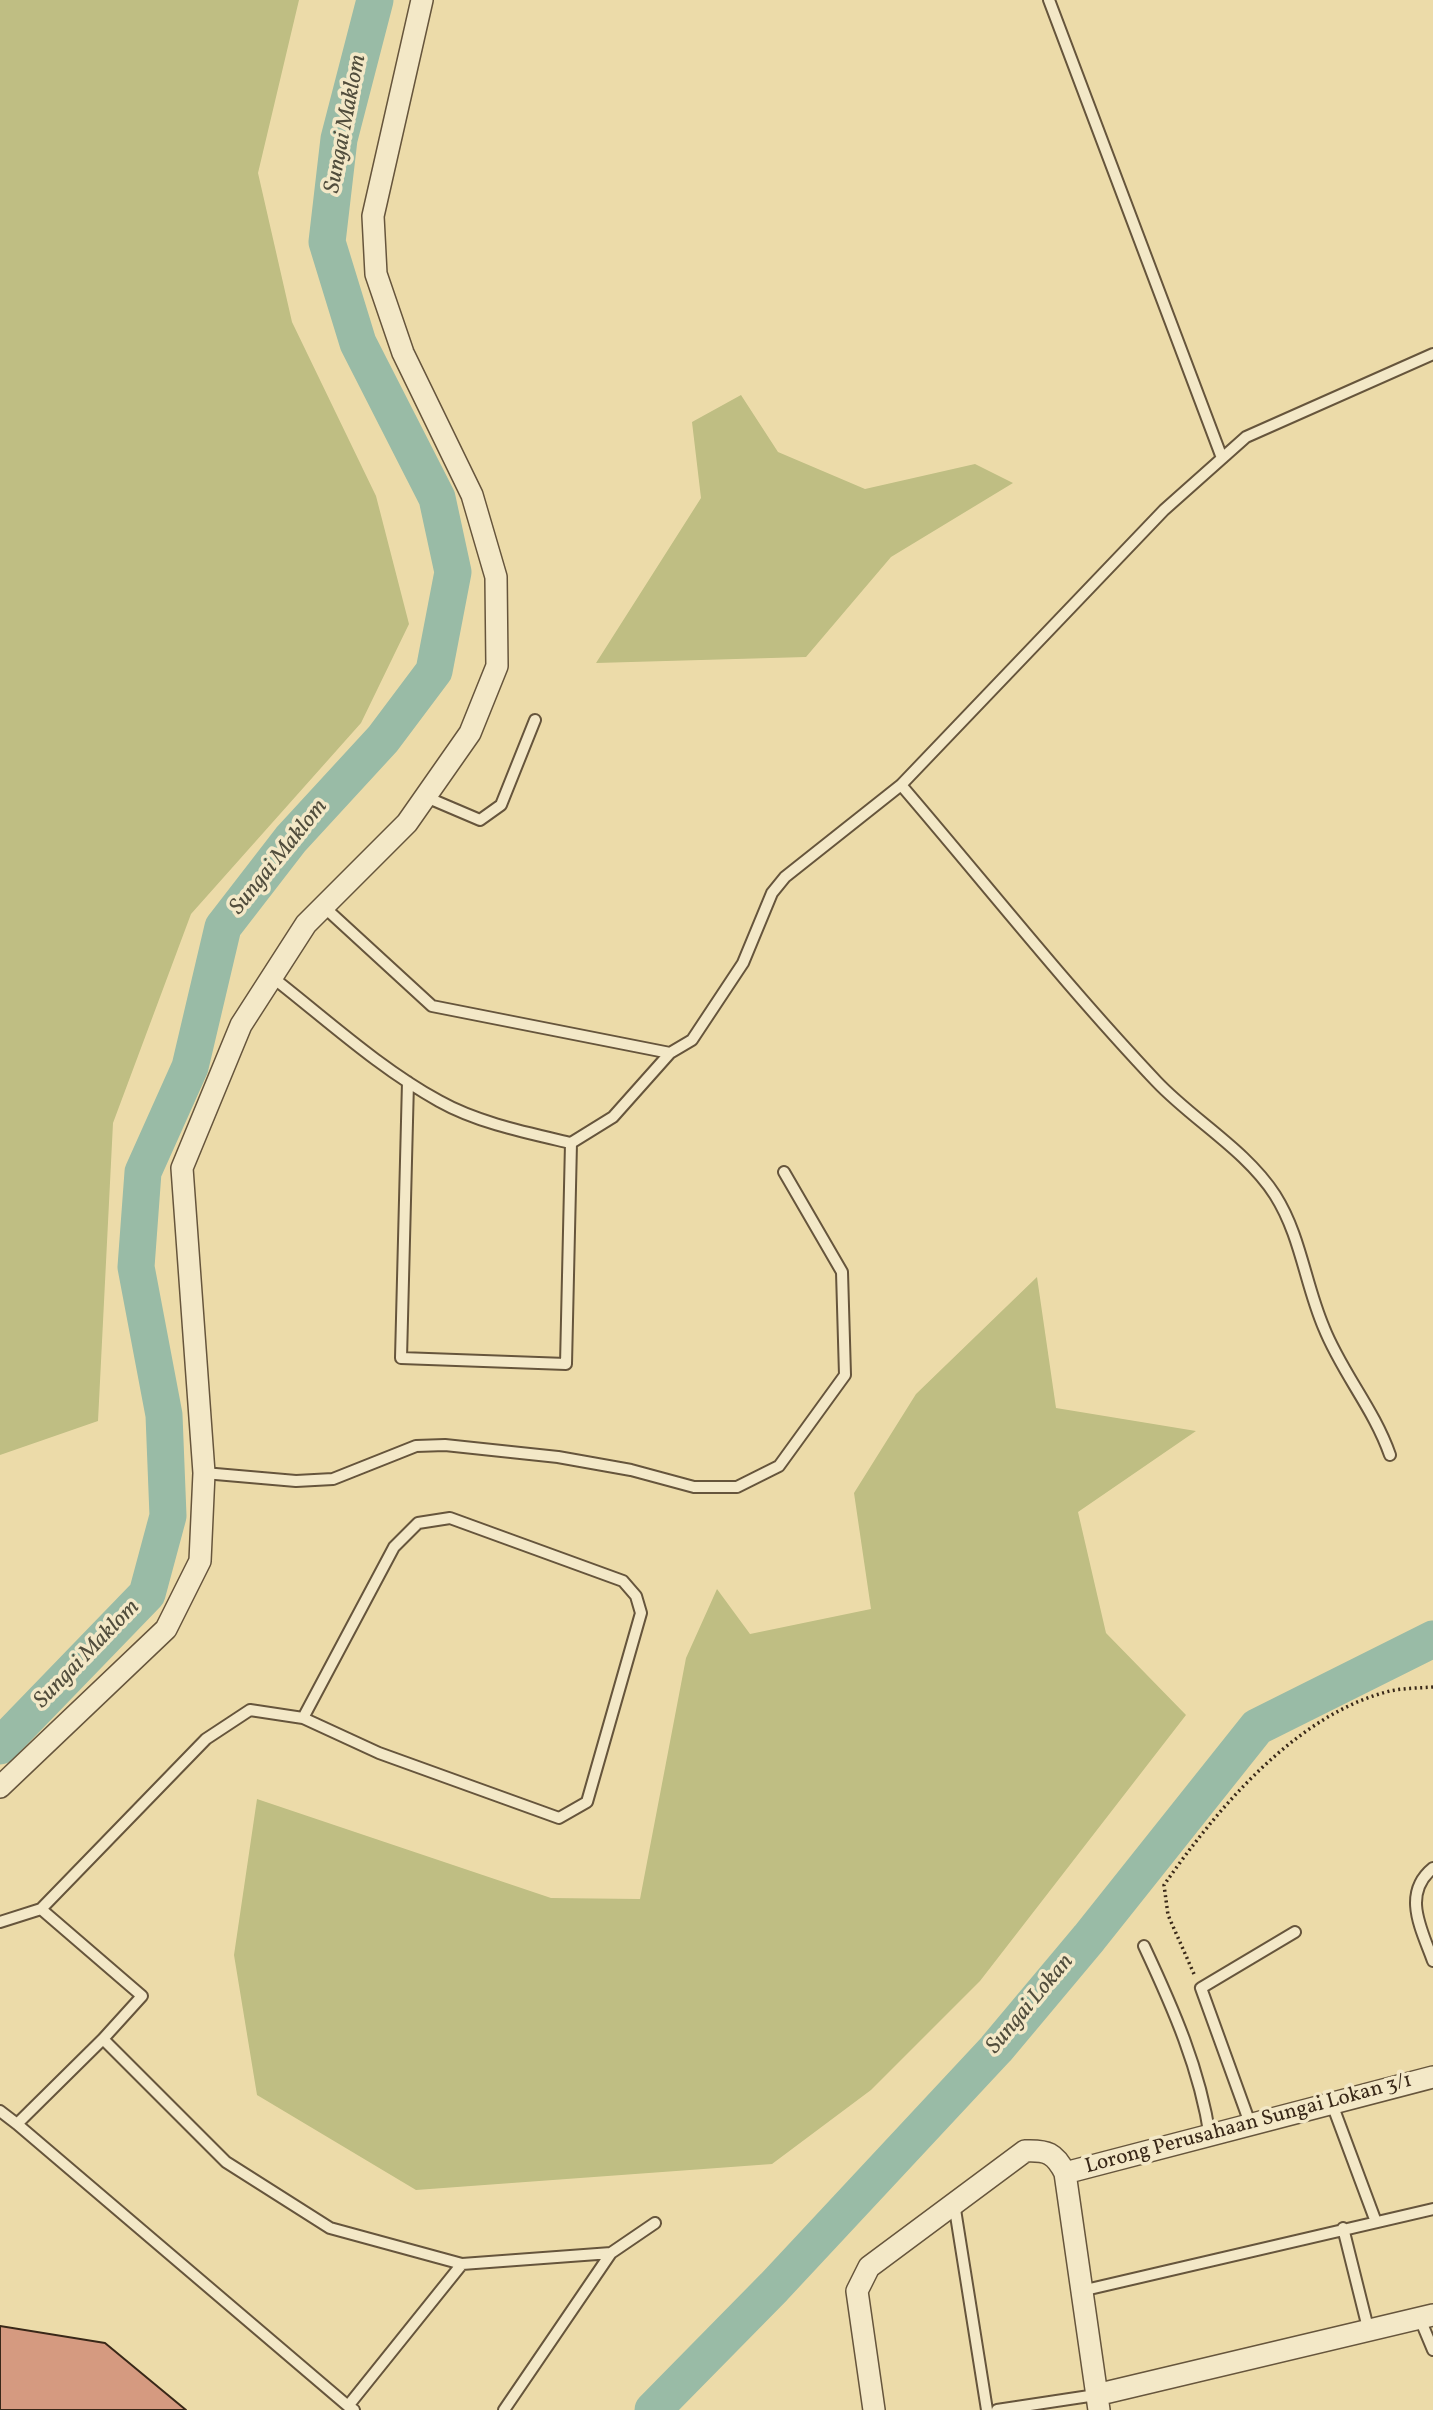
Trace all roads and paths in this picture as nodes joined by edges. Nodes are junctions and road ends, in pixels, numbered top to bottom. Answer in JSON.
{"nodes":[{"id":1,"x":422,"y":0,"type":"edge"},
{"id":2,"x":1049,"y":0,"type":"edge"},
{"id":3,"x":1433,"y":354,"type":"edge"},
{"id":4,"x":1222,"y":458,"type":"junction"},
{"id":5,"x":535,"y":720,"type":"dead end"},
{"id":6,"x":901,"y":785,"type":"junction"},
{"id":7,"x":426,"y":797,"type":"junction"},
{"id":8,"x":323,"y":906,"type":"junction"},
{"id":9,"x":272,"y":977,"type":"junction"},
{"id":10,"x":670,"y":1053,"type":"junction"},
{"id":11,"x":408,"y":1082,"type":"junction"},
{"id":12,"x":571,"y":1143,"type":"junction"},
{"id":13,"x":784,"y":1172,"type":"dead end"},
{"id":14,"x":1390,"y":1455,"type":"dead end"},
{"id":15,"x":204,"y":1473,"type":"junction"},
{"id":16,"x":1433,"y":1687,"type":"edge"},
{"id":17,"x":303,"y":1718,"type":"junction"},
{"id":18,"x":0,"y":1787,"type":"edge"},
{"id":19,"x":1433,"y":1868,"type":"edge"},
{"id":20,"x":41,"y":1909,"type":"junction"},
{"id":21,"x":0,"y":1922,"type":"edge"},
{"id":22,"x":1295,"y":1932,"type":"dead end"},
{"id":23,"x":1144,"y":1946,"type":"dead end"},
{"id":24,"x":1433,"y":1961,"type":"edge"},
{"id":25,"x":1201,"y":1989,"type":"junction"},
{"id":26,"x":103,"y":2039,"type":"junction"},
{"id":27,"x":1433,"y":2077,"type":"edge"},
{"id":28,"x":1332,"y":2104,"type":"junction"},
{"id":29,"x":0,"y":2111,"type":"edge"},
{"id":30,"x":17,"y":2124,"type":"junction"},
{"id":31,"x":1251,"y":2127,"type":"junction"},
{"id":32,"x":1210,"y":2137,"type":"junction"},
{"id":33,"x":1065,"y":2173,"type":"junction"},
{"id":34,"x":954,"y":2203,"type":"junction"},
{"id":35,"x":1433,"y":2209,"type":"edge"},
{"id":36,"x":1376,"y":2222,"type":"junction"},
{"id":37,"x":655,"y":2223,"type":"dead end"},
{"id":38,"x":1343,"y":2228,"type":"junction"},
{"id":39,"x":611,"y":2253,"type":"junction"},
{"id":40,"x":463,"y":2264,"type":"junction"},
{"id":41,"x":1081,"y":2291,"type":"junction"},
{"id":42,"x":1427,"y":2317,"type":"edge"},
{"id":43,"x":1369,"y":2332,"type":"junction"},
{"id":44,"x":1433,"y":2350,"type":"edge"},
{"id":45,"x":1098,"y":2403,"type":"edge"},
{"id":46,"x":351,"y":2408,"type":"edge"},
{"id":47,"x":504,"y":2410,"type":"edge"},
{"id":48,"x":874,"y":2410,"type":"edge"},
{"id":49,"x":987,"y":2410,"type":"edge"},
{"id":50,"x":998,"y":2410,"type":"edge"}],
"edges":[{"from":1,"to":7,"type":"street"},
{"from":2,"to":4,"type":"lane"},
{"from":3,"to":4,"type":"lane"},
{"from":4,"to":6,"type":"lane"},
{"from":5,"to":7,"type":"lane"},
{"from":6,"to":10,"type":"lane"},
{"from":6,"to":14,"type":"lane"},
{"from":7,"to":8,"type":"street"},
{"from":8,"to":9,"type":"street"},
{"from":8,"to":10,"type":"lane"},
{"from":9,"to":11,"type":"lane"},
{"from":9,"to":15,"type":"street"},
{"from":10,"to":12,"type":"lane"},
{"from":11,"to":12,"type":"lane"},
{"from":11,"to":12,"type":"lane"},
{"from":13,"to":15,"type":"lane"},
{"from":15,"to":18,"type":"street"},
{"from":16,"to":25,"type":"path"},
{"from":17,"to":17,"type":"lane"},
{"from":17,"to":20,"type":"lane"},
{"from":19,"to":24,"type":"lane"},
{"from":20,"to":21,"type":"lane"},
{"from":20,"to":26,"type":"lane"},
{"from":22,"to":25,"type":"lane"},
{"from":23,"to":32,"type":"lane"},
{"from":25,"to":31,"type":"lane"},
{"from":26,"to":30,"type":"lane"},
{"from":26,"to":40,"type":"lane"},
{"from":27,"to":28,"type":"street","name":"Lorong Perusahaan Sungai Lokan 3/1"},
{"from":28,"to":31,"type":"street","name":"Lorong Perusahaan Sungai Lokan 3/1"},
{"from":28,"to":36,"type":"lane"},
{"from":29,"to":30,"type":"lane"},
{"from":30,"to":46,"type":"lane"},
{"from":31,"to":32,"type":"street","name":"Lorong Perusahaan Sungai Lokan 3/1"},
{"from":32,"to":33,"type":"street","name":"Lorong Perusahaan Sungai Lokan 3/1"},
{"from":33,"to":34,"type":"street"},
{"from":33,"to":41,"type":"street"},
{"from":34,"to":48,"type":"street"},
{"from":34,"to":49,"type":"lane"},
{"from":35,"to":36,"type":"lane"},
{"from":36,"to":38,"type":"lane"},
{"from":37,"to":39,"type":"lane"},
{"from":38,"to":41,"type":"lane"},
{"from":38,"to":43,"type":"lane"},
{"from":39,"to":40,"type":"lane"},
{"from":39,"to":47,"type":"lane"},
{"from":40,"to":46,"type":"lane"},
{"from":41,"to":45,"type":"street"},
{"from":42,"to":43,"type":"street"},
{"from":42,"to":44,"type":"lane"},
{"from":43,"to":45,"type":"street"},
{"from":45,"to":50,"type":"lane"}]}
